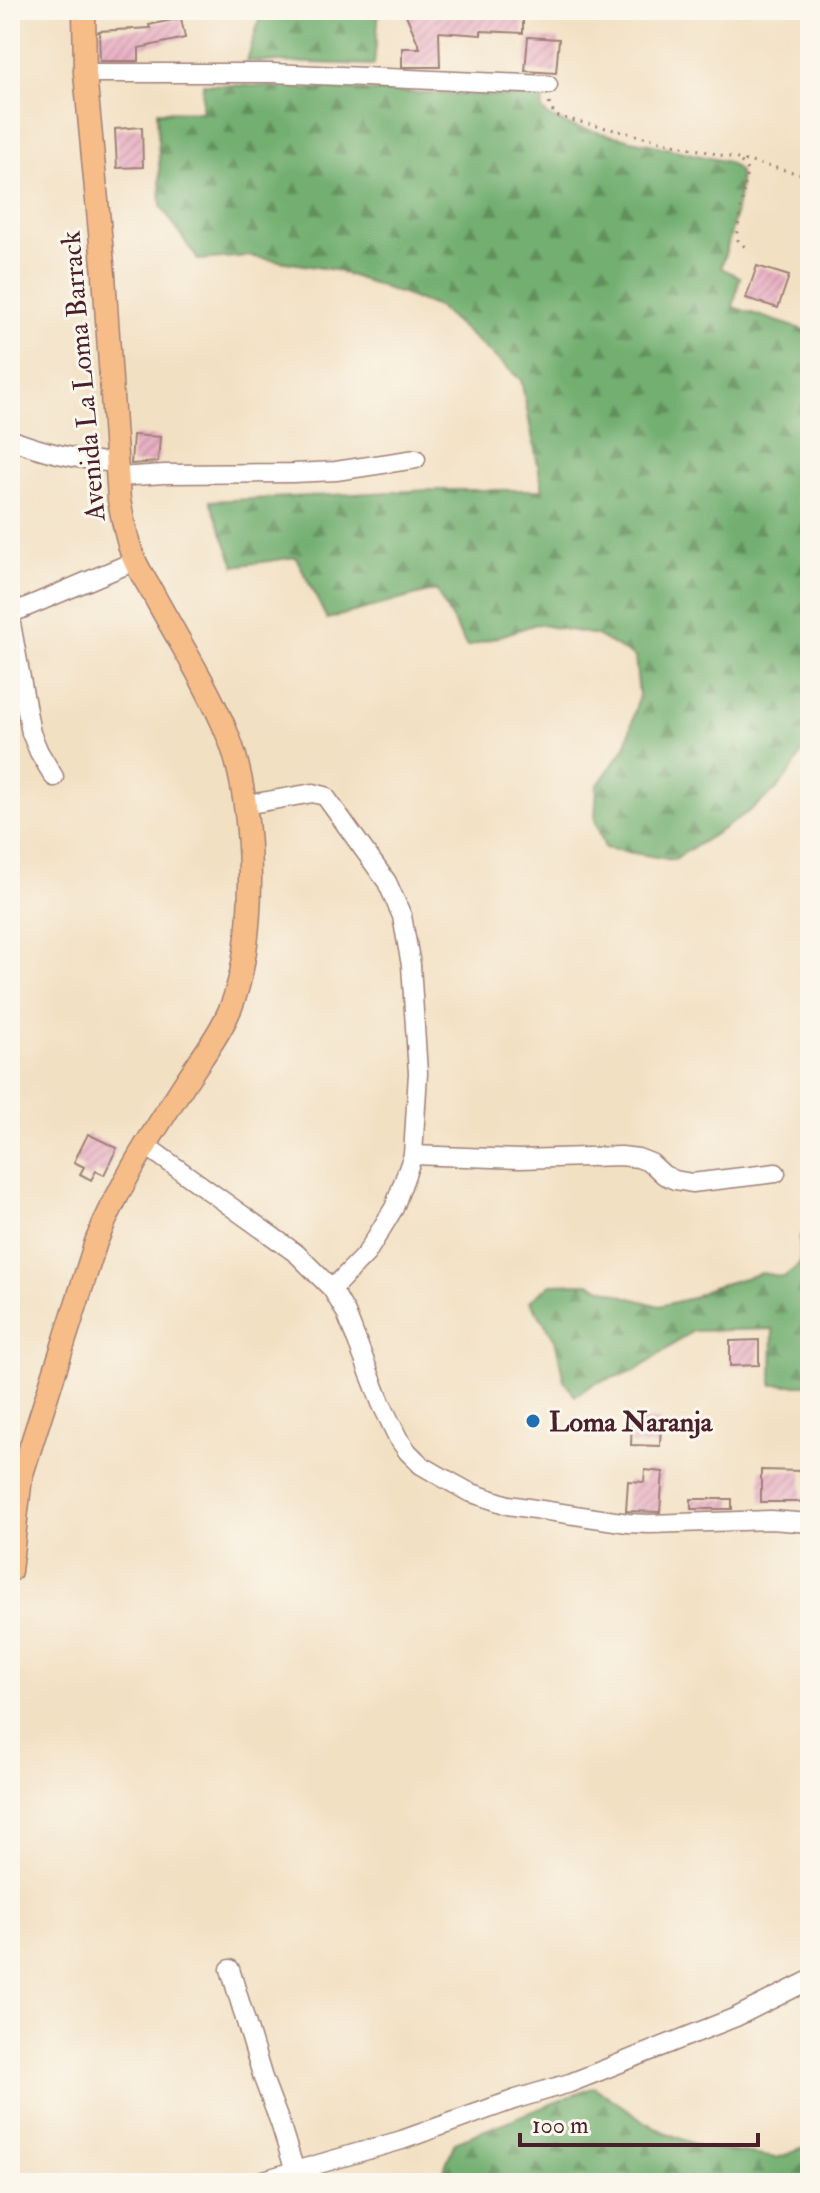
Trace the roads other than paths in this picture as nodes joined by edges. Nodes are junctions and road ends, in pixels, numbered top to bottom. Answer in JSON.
{"nodes":[{"id":1,"x":84,"y":10,"type":"edge"},
{"id":2,"x":85,"y":73,"type":"junction"},
{"id":3,"x":548,"y":85,"type":"road end"},
{"id":4,"x":10,"y":439,"type":"edge"},
{"id":5,"x":416,"y":459,"type":"dead end"},
{"id":6,"x":117,"y":470,"type":"junction"},
{"id":7,"x":135,"y":561,"type":"junction"},
{"id":8,"x":10,"y":616,"type":"edge"},
{"id":9,"x":54,"y":777,"type":"dead end"},
{"id":10,"x":245,"y":805,"type":"junction"},
{"id":11,"x":145,"y":1145,"type":"junction"},
{"id":12,"x":413,"y":1155,"type":"junction"},
{"id":13,"x":776,"y":1173,"type":"dead end"},
{"id":14,"x":332,"y":1289,"type":"junction"},
{"id":15,"x":810,"y":1523,"type":"edge"},
{"id":16,"x":10,"y":1571,"type":"edge"},
{"id":17,"x":230,"y":1969,"type":"dead end"},
{"id":18,"x":810,"y":1980,"type":"edge"},
{"id":19,"x":295,"y":2171,"type":"junction"},
{"id":20,"x":253,"y":2183,"type":"edge"}],
"edges":[{"from":1,"to":2,"type":"main road","name":"Avenida La Loma Barrack"},
{"from":2,"to":3,"type":"street"},
{"from":2,"to":6,"type":"main road","name":"Avenida La Loma Barrack"},
{"from":4,"to":6,"type":"street"},
{"from":5,"to":6,"type":"street"},
{"from":6,"to":7,"type":"main road","name":"Avenida La Loma Barrack"},
{"from":7,"to":8,"type":"street"},
{"from":7,"to":10,"type":"main road","name":"Avenida La Loma Barrack"},
{"from":8,"to":9,"type":"street"},
{"from":10,"to":11,"type":"main road","name":"Avenida La Loma Barrack"},
{"from":10,"to":12,"type":"street"},
{"from":11,"to":14,"type":"street"},
{"from":11,"to":16,"type":"main road","name":"Avenida La Loma Barrack"},
{"from":12,"to":13,"type":"street"},
{"from":12,"to":14,"type":"street"},
{"from":14,"to":15,"type":"street"},
{"from":17,"to":19,"type":"street"},
{"from":18,"to":19,"type":"street"},
{"from":19,"to":20,"type":"street"}]}
